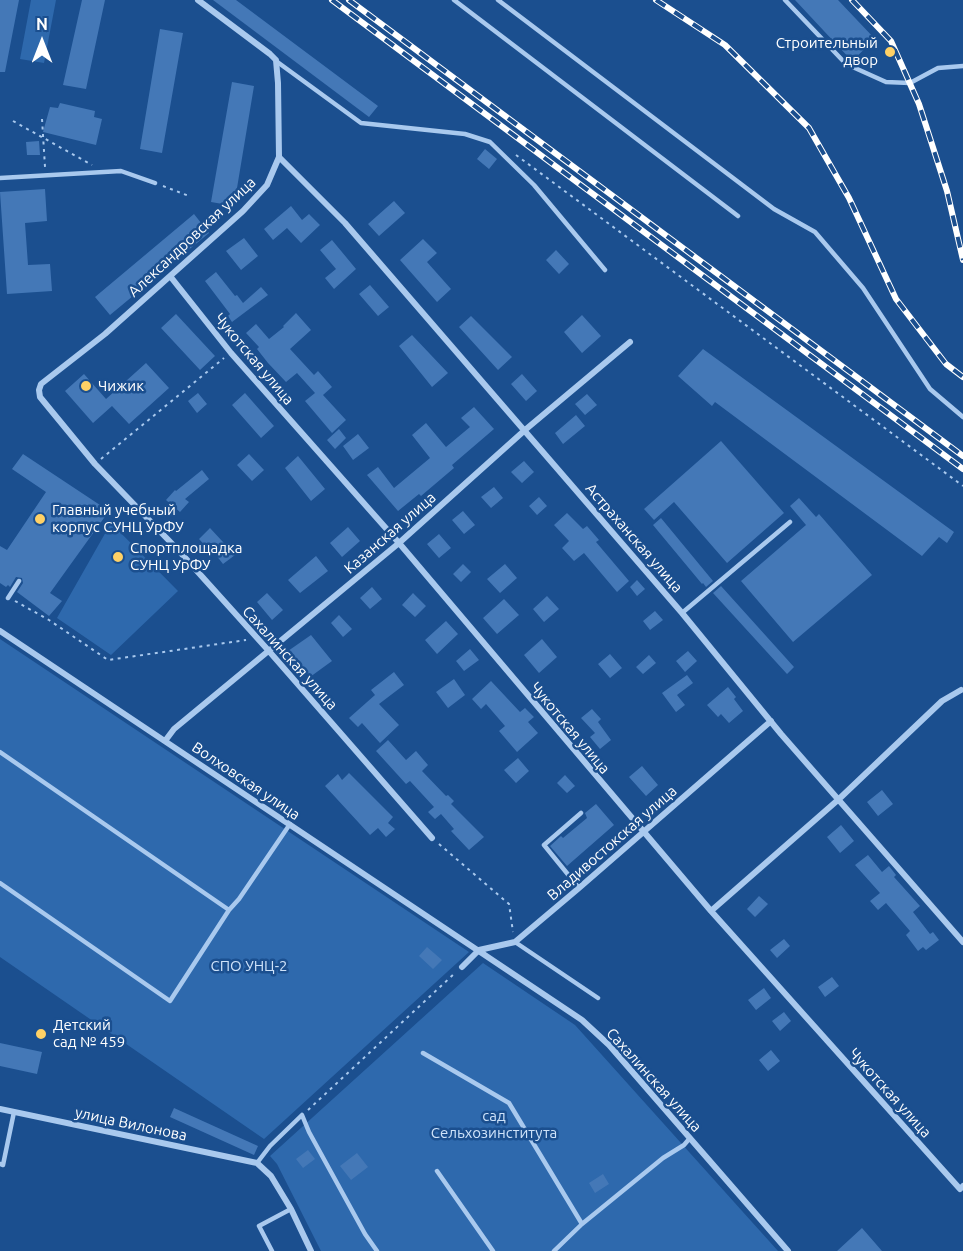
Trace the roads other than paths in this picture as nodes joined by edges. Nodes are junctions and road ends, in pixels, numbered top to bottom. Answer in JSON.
{"nodes":[{"id":1,"x":198,"y":0,"type":"edge"},
{"id":2,"x":454,"y":0,"type":"edge"},
{"id":3,"x":498,"y":0,"type":"edge"},
{"id":4,"x":785,"y":0,"type":"edge"},
{"id":5,"x":276,"y":60,"type":"junction"},
{"id":6,"x":963,"y":66,"type":"edge"},
{"id":7,"x":279,"y":157,"type":"junction"},
{"id":8,"x":0,"y":178,"type":"edge"},
{"id":9,"x":155,"y":183,"type":"road end"},
{"id":10,"x":738,"y":216,"type":"dead end"},
{"id":11,"x":605,"y":270,"type":"dead end"},
{"id":12,"x":170,"y":276,"type":"junction"},
{"id":13,"x":630,"y":342,"type":"dead end"},
{"id":14,"x":39,"y":390,"type":"joint"},
{"id":15,"x":963,"y":417,"type":"edge"},
{"id":16,"x":525,"y":430,"type":"junction"},
{"id":17,"x":790,"y":522,"type":"dead end"},
{"id":18,"x":399,"y":543,"type":"junction"},
{"id":19,"x":19,"y":581,"type":"dead end"},
{"id":20,"x":8,"y":598,"type":"road end"},
{"id":21,"x":682,"y":613,"type":"junction"},
{"id":22,"x":0,"y":631,"type":"edge"},
{"id":23,"x":268,"y":650,"type":"junction"},
{"id":24,"x":961,"y":690,"type":"dead end"},
{"id":25,"x":771,"y":721,"type":"junction"},
{"id":26,"x":165,"y":741,"type":"junction"},
{"id":27,"x":0,"y":752,"type":"edge"},
{"id":28,"x":839,"y":798,"type":"junction"},
{"id":29,"x":581,"y":813,"type":"dead end"},
{"id":30,"x":290,"y":824,"type":"junction"},
{"id":31,"x":643,"y":832,"type":"junction"},
{"id":32,"x":432,"y":838,"type":"road end"},
{"id":33,"x":0,"y":883,"type":"edge"},
{"id":34,"x":579,"y":888,"type":"junction"},
{"id":35,"x":229,"y":910,"type":"junction"},
{"id":36,"x":711,"y":911,"type":"junction"},
{"id":37,"x":515,"y":942,"type":"junction"},
{"id":38,"x":963,"y":942,"type":"edge"},
{"id":39,"x":479,"y":950,"type":"junction"},
{"id":40,"x":462,"y":967,"type":"road end"},
{"id":41,"x":598,"y":999,"type":"dead end"},
{"id":42,"x":423,"y":1053,"type":"dead end"},
{"id":43,"x":0,"y":1110,"type":"edge"},
{"id":44,"x":14,"y":1112,"type":"junction"},
{"id":45,"x":690,"y":1138,"type":"junction"},
{"id":46,"x":257,"y":1163,"type":"junction"},
{"id":47,"x":0,"y":1164,"type":"edge"},
{"id":48,"x":437,"y":1171,"type":"dead end"},
{"id":49,"x":961,"y":1187,"type":"edge"},
{"id":50,"x":291,"y":1209,"type":"junction"},
{"id":51,"x":582,"y":1224,"type":"junction"},
{"id":52,"x":272,"y":1251,"type":"edge"},
{"id":53,"x":311,"y":1251,"type":"edge"},
{"id":54,"x":377,"y":1251,"type":"edge"},
{"id":55,"x":493,"y":1251,"type":"edge"},
{"id":56,"x":554,"y":1251,"type":"edge"},
{"id":57,"x":789,"y":1251,"type":"edge"}],
"edges":[{"from":1,"to":5,"type":"street"},
{"from":2,"to":10,"type":"lane"},
{"from":3,"to":15,"type":"lane"},
{"from":4,"to":6,"type":"lane"},
{"from":5,"to":7,"type":"street","name":"Александровская улица"},
{"from":5,"to":11,"type":"lane"},
{"from":7,"to":12,"type":"street","name":"Александровская улица"},
{"from":7,"to":16,"type":"street","name":"Астраханская улица"},
{"from":8,"to":9,"type":"lane"},
{"from":12,"to":14,"type":"street","name":"Александровская улица"},
{"from":12,"to":18,"type":"street","name":"Чукотская улица"},
{"from":13,"to":16,"type":"street","name":"Казанская улица"},
{"from":14,"to":23,"type":"street","name":"Сахалинская улица"},
{"from":16,"to":18,"type":"street","name":"Казанская улица"},
{"from":16,"to":21,"type":"street","name":"Астраханская улица"},
{"from":17,"to":21,"type":"lane"},
{"from":18,"to":23,"type":"street","name":"Казанская улица"},
{"from":18,"to":31,"type":"street","name":"Чукотская улица"},
{"from":19,"to":20,"type":"lane"},
{"from":21,"to":25,"type":"street","name":"Астраханская улица"},
{"from":22,"to":26,"type":"street","name":"Волховская улица"},
{"from":23,"to":26,"type":"street","name":"Казанская улица"},
{"from":23,"to":32,"type":"street","name":"Сахалинская улица"},
{"from":24,"to":28,"type":"street"},
{"from":25,"to":28,"type":"street","name":"Астраханская улица"},
{"from":25,"to":31,"type":"street","name":"Владивостокская улица"},
{"from":26,"to":30,"type":"street","name":"Волховская улица"},
{"from":27,"to":35,"type":"lane"},
{"from":28,"to":36,"type":"street"},
{"from":28,"to":38,"type":"street","name":"Астраханская улица"},
{"from":29,"to":34,"type":"lane"},
{"from":30,"to":35,"type":"lane"},
{"from":30,"to":39,"type":"street","name":"Волховская улица"},
{"from":31,"to":34,"type":"street","name":"Владивостокская улица"},
{"from":31,"to":36,"type":"street","name":"Чукотская улица"},
{"from":33,"to":35,"type":"lane"},
{"from":34,"to":37,"type":"street","name":"Владивостокская улица"},
{"from":36,"to":49,"type":"street","name":"Чукотская улица"},
{"from":37,"to":39,"type":"street","name":"Владивостокская улица"},
{"from":37,"to":41,"type":"lane"},
{"from":39,"to":40,"type":"street"},
{"from":39,"to":45,"type":"street","name":"Сахалинская улица"},
{"from":42,"to":51,"type":"lane"},
{"from":43,"to":44,"type":"street","name":"улица Вилонова"},
{"from":44,"to":46,"type":"street","name":"улица Вилонова"},
{"from":44,"to":47,"type":"lane"},
{"from":45,"to":51,"type":"lane"},
{"from":45,"to":57,"type":"street","name":"Сахалинская улица"},
{"from":46,"to":50,"type":"street"},
{"from":46,"to":54,"type":"lane"},
{"from":48,"to":55,"type":"lane"},
{"from":50,"to":52,"type":"lane"},
{"from":50,"to":53,"type":"street"},
{"from":51,"to":56,"type":"lane"}]}
